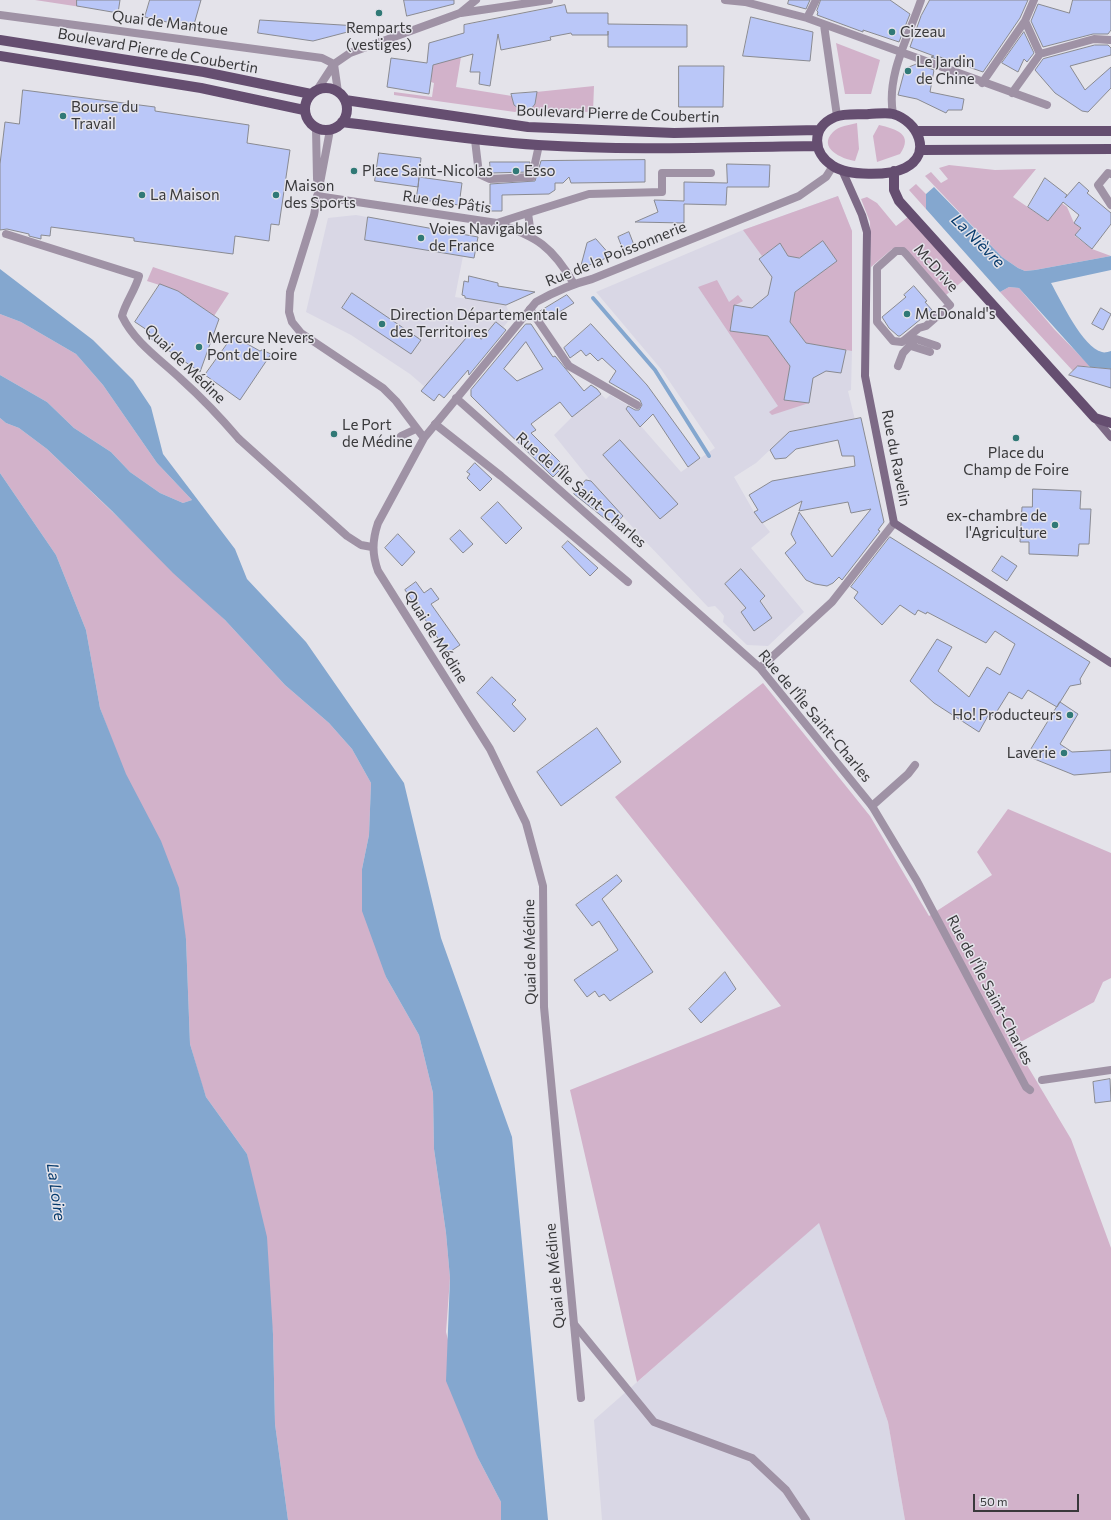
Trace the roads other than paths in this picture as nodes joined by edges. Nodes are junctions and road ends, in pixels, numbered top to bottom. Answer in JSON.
{"nodes":[{"id":1,"x":476,"y":0,"type":"edge"},
{"id":2,"x":549,"y":0,"type":"edge"},
{"id":3,"x":725,"y":0,"type":"edge"},
{"id":4,"x":816,"y":0,"type":"edge"},
{"id":5,"x":1034,"y":0,"type":"edge"},
{"id":6,"x":919,"y":1,"type":"edge"},
{"id":7,"x":460,"y":13,"type":"junction"},
{"id":8,"x":0,"y":15,"type":"edge"},
{"id":9,"x":807,"y":18,"type":"junction"},
{"id":10,"x":1025,"y":21,"type":"junction"},
{"id":11,"x":824,"y":25,"type":"junction"},
{"id":12,"x":0,"y":40,"type":"edge"},
{"id":13,"x":1111,"y":40,"type":"edge"},
{"id":14,"x":901,"y":53,"type":"junction"},
{"id":15,"x":1040,"y":54,"type":"junction"},
{"id":16,"x":0,"y":56,"type":"edge"},
{"id":17,"x":334,"y":64,"type":"junction"},
{"id":18,"x":982,"y":82,"type":"junction"},
{"id":19,"x":314,"y":92,"type":"junction"},
{"id":20,"x":338,"y":92,"type":"junction"},
{"id":21,"x":1012,"y":93,"type":"junction"},
{"id":22,"x":345,"y":100,"type":"junction"},
{"id":23,"x":1047,"y":105,"type":"dead end"},
{"id":24,"x":304,"y":110,"type":"junction"},
{"id":25,"x":893,"y":114,"type":"junction"},
{"id":26,"x":837,"y":116,"type":"junction"},
{"id":27,"x":342,"y":122,"type":"junction"},
{"id":28,"x":316,"y":128,"type":"junction"},
{"id":29,"x":330,"y":130,"type":"junction"},
{"id":30,"x":819,"y":130,"type":"junction"},
{"id":31,"x":917,"y":130,"type":"junction"},
{"id":32,"x":1111,"y":131,"type":"edge"},
{"id":33,"x":475,"y":140,"type":"junction"},
{"id":34,"x":539,"y":145,"type":"junction"},
{"id":35,"x":816,"y":146,"type":"junction"},
{"id":36,"x":1111,"y":149,"type":"edge"},
{"id":37,"x":920,"y":150,"type":"junction"},
{"id":38,"x":837,"y":168,"type":"junction"},
{"id":39,"x":894,"y":171,"type":"junction"},
{"id":40,"x":711,"y":172,"type":"dead end"},
{"id":41,"x":1109,"y":174,"type":"edge"},
{"id":42,"x":317,"y":196,"type":"junction"},
{"id":43,"x":1111,"y":205,"type":"edge"},
{"id":44,"x":528,"y":213,"type":"junction"},
{"id":45,"x":497,"y":223,"type":"junction"},
{"id":46,"x":6,"y":234,"type":"dead end"},
{"id":47,"x":531,"y":235,"type":"junction"},
{"id":48,"x":877,"y":268,"type":"joint"},
{"id":49,"x":574,"y":284,"type":"junction"},
{"id":50,"x":530,"y":309,"type":"junction"},
{"id":51,"x":910,"y":346,"type":"junction"},
{"id":52,"x":937,"y":346,"type":"dead end"},
{"id":53,"x":930,"y":352,"type":"dead end"},
{"id":54,"x":898,"y":366,"type":"dead end"},
{"id":55,"x":456,"y":398,"type":"junction"},
{"id":56,"x":637,"y":405,"type":"dead end"},
{"id":57,"x":444,"y":413,"type":"joint"},
{"id":58,"x":1094,"y":418,"type":"junction"},
{"id":59,"x":1111,"y":423,"type":"edge"},
{"id":60,"x":435,"y":424,"type":"junction"},
{"id":61,"x":416,"y":429,"type":"junction"},
{"id":62,"x":402,"y":436,"type":"dead end"},
{"id":63,"x":1111,"y":437,"type":"edge"},
{"id":64,"x":424,"y":438,"type":"junction"},
{"id":65,"x":894,"y":523,"type":"junction"},
{"id":66,"x":372,"y":547,"type":"junction"},
{"id":67,"x":628,"y":582,"type":"dead end"},
{"id":68,"x":1109,"y":659,"type":"edge"},
{"id":69,"x":760,"y":668,"type":"junction"},
{"id":70,"x":915,"y":765,"type":"dead end"},
{"id":71,"x":872,"y":806,"type":"junction"},
{"id":72,"x":1111,"y":1070,"type":"edge"},
{"id":73,"x":1042,"y":1080,"type":"dead end"},
{"id":74,"x":1030,"y":1090,"type":"dead end"},
{"id":75,"x":574,"y":1324,"type":"junction"},
{"id":76,"x":581,"y":1398,"type":"dead end"},
{"id":77,"x":806,"y":1520,"type":"edge"}],
"edges":[{"from":1,"to":7,"type":"street"},
{"from":2,"to":7,"type":"street"},
{"from":3,"to":9,"type":"street"},
{"from":4,"to":9,"type":"street"},
{"from":5,"to":10,"type":"street"},
{"from":6,"to":14,"type":"street"},
{"from":7,"to":17,"type":"street"},
{"from":8,"to":17,"type":"street","name":"Quai de Mantoue"},
{"from":9,"to":11,"type":"street"},
{"from":10,"to":15,"type":"street"},
{"from":10,"to":18,"type":"street"},
{"from":11,"to":14,"type":"street"},
{"from":11,"to":26,"type":"street"},
{"from":12,"to":19,"type":"main road","name":"Boulevard Pierre de Coubertin"},
{"from":13,"to":15,"type":"street"},
{"from":14,"to":18,"type":"street"},
{"from":14,"to":25,"type":"street"},
{"from":15,"to":21,"type":"street"},
{"from":16,"to":24,"type":"main road","name":"Boulevard Pierre de Coubertin"},
{"from":17,"to":19,"type":"street"},
{"from":17,"to":20,"type":"street"},
{"from":18,"to":21,"type":"street"},
{"from":19,"to":20,"type":"main road"},
{"from":19,"to":24,"type":"main road"},
{"from":20,"to":22,"type":"main road"},
{"from":21,"to":23,"type":"street"},
{"from":22,"to":27,"type":"main road"},
{"from":22,"to":30,"type":"main road","name":"Boulevard Pierre de Coubertin"},
{"from":24,"to":28,"type":"main road"},
{"from":25,"to":26,"type":"main road"},
{"from":25,"to":31,"type":"main road"},
{"from":26,"to":30,"type":"main road"},
{"from":27,"to":29,"type":"main road"},
{"from":27,"to":33,"type":"main road","name":"Boulevard Pierre de Coubertin"},
{"from":28,"to":29,"type":"main road"},
{"from":28,"to":42,"type":"street"},
{"from":29,"to":42,"type":"street"},
{"from":30,"to":35,"type":"main road"},
{"from":31,"to":32,"type":"main road"},
{"from":31,"to":37,"type":"main road"},
{"from":33,"to":34,"type":"main road","name":"Boulevard Pierre de Coubertin"},
{"from":33,"to":34,"type":"street"},
{"from":34,"to":35,"type":"main road","name":"Boulevard Pierre de Coubertin"},
{"from":35,"to":38,"type":"main road"},
{"from":36,"to":37,"type":"main road"},
{"from":37,"to":39,"type":"main road"},
{"from":38,"to":39,"type":"main road"},
{"from":38,"to":49,"type":"street","name":"Rue de la Poissonnerie"},
{"from":38,"to":65,"type":"main road","name":"Rue du Ravelin"},
{"from":39,"to":58,"type":"main road"},
{"from":40,"to":44,"type":"street"},
{"from":41,"to":43,"type":"street"},
{"from":42,"to":45,"type":"street","name":"Rue des Pâtis"},
{"from":42,"to":61,"type":"street"},
{"from":44,"to":45,"type":"street"},
{"from":44,"to":47,"type":"street"},
{"from":45,"to":47,"type":"street","name":"Rue des Pâtis"},
{"from":46,"to":66,"type":"street","name":"Quai de Médine"},
{"from":47,"to":49,"type":"street","name":"Rue des Pâtis"},
{"from":48,"to":48,"type":"street","name":"McDrive"},
{"from":49,"to":50,"type":"street","name":"Rue de la Poissonnerie"},
{"from":50,"to":55,"type":"street","name":"Rue de la Poissonnerie"},
{"from":50,"to":56,"type":"street"},
{"from":51,"to":52,"type":"street"},
{"from":51,"to":53,"type":"street"},
{"from":51,"to":54,"type":"street"},
{"from":55,"to":57,"type":"street","name":"Rue de la Poissonnerie"},
{"from":55,"to":69,"type":"street","name":"Rue de l'Île Saint-Charles"},
{"from":57,"to":60,"type":"street","name":"Quai de Médine"},
{"from":58,"to":59,"type":"main road"},
{"from":58,"to":63,"type":"main road"},
{"from":60,"to":64,"type":"street","name":"Quai de Médine"},
{"from":60,"to":67,"type":"street"},
{"from":61,"to":62,"type":"street"},
{"from":61,"to":64,"type":"street"},
{"from":64,"to":66,"type":"street","name":"Quai de Médine"},
{"from":65,"to":68,"type":"main road","name":"Rue du Ravelin"},
{"from":65,"to":69,"type":"street"},
{"from":66,"to":75,"type":"street","name":"Quai de Médine"},
{"from":69,"to":71,"type":"street","name":"Rue de l'Île Saint-Charles"},
{"from":70,"to":71,"type":"street"},
{"from":71,"to":74,"type":"street","name":"Rue de l'Île Saint-Charles"},
{"from":72,"to":73,"type":"street"},
{"from":75,"to":76,"type":"street","name":"Quai de Médine"},
{"from":75,"to":77,"type":"street"}]}
